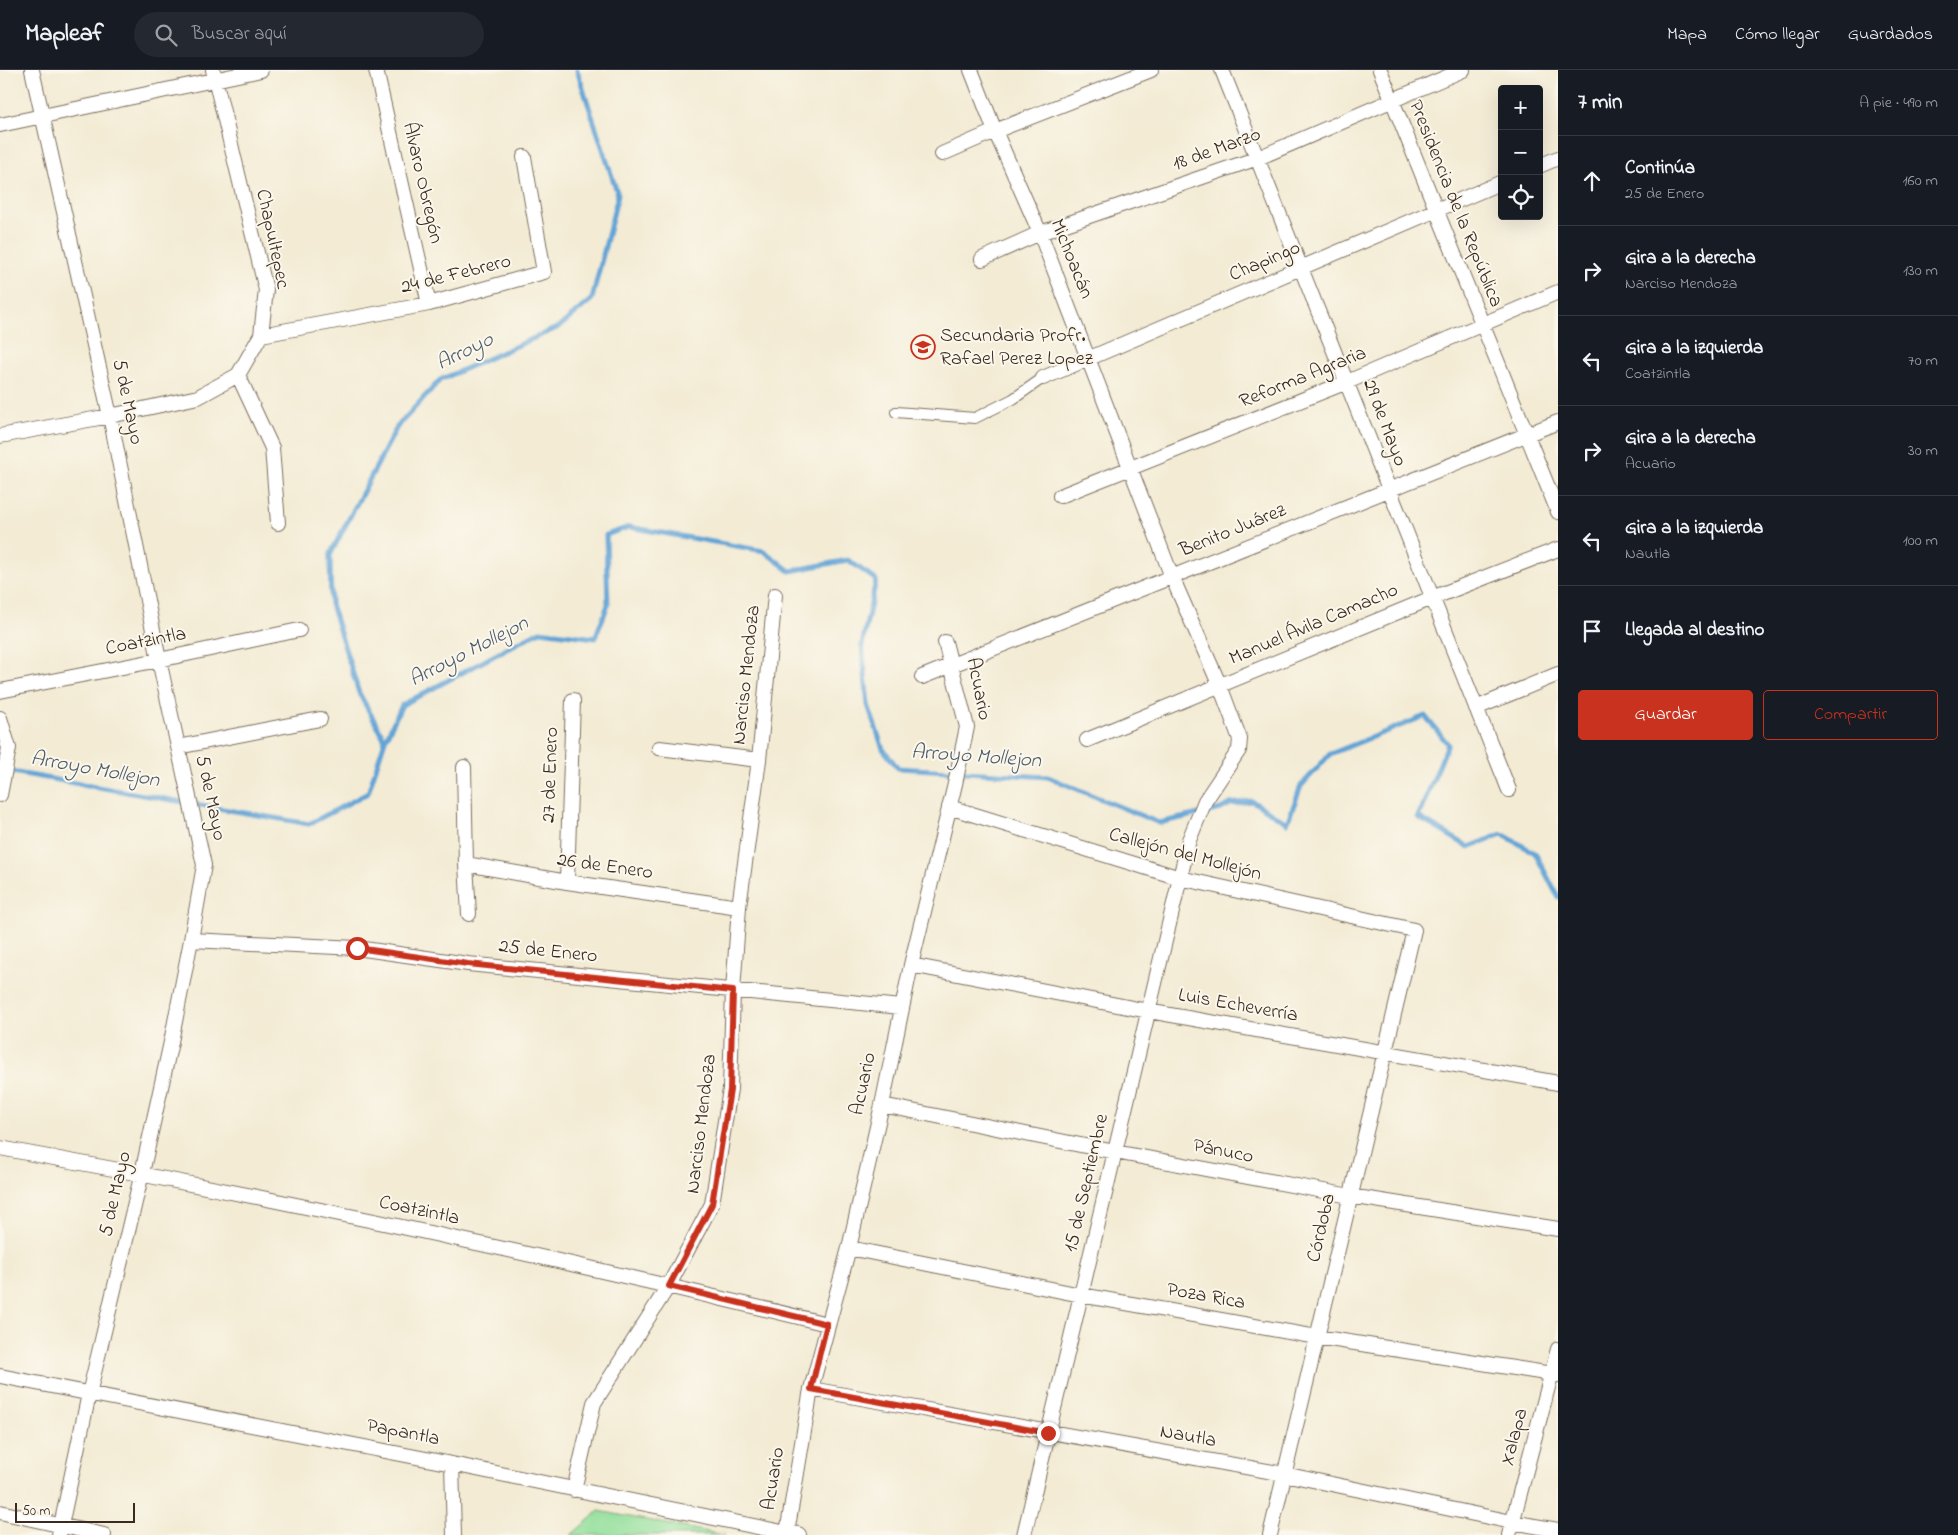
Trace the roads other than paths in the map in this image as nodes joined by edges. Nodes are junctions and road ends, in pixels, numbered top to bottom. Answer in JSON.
{"nodes":[{"id":1,"x":32,"y":70,"type":"edge"},
{"id":2,"x":261,"y":70,"type":"edge"},
{"id":3,"x":376,"y":70,"type":"edge"},
{"id":4,"x":971,"y":70,"type":"edge"},
{"id":5,"x":1152,"y":70,"type":"edge"},
{"id":6,"x":1222,"y":70,"type":"edge"},
{"id":7,"x":1380,"y":70,"type":"edge"},
{"id":8,"x":1463,"y":70,"type":"edge"},
{"id":9,"x":214,"y":75,"type":"edge"},
{"id":10,"x":1392,"y":100,"type":"junction"},
{"id":11,"x":42,"y":117,"type":"junction"},
{"id":12,"x":0,"y":125,"type":"edge"},
{"id":13,"x":995,"y":132,"type":"junction"},
{"id":14,"x":942,"y":154,"type":"dead end"},
{"id":15,"x":524,"y":157,"type":"dead end"},
{"id":16,"x":1258,"y":158,"type":"junction"},
{"id":17,"x":1558,"y":158,"type":"edge"},
{"id":18,"x":1543,"y":164,"type":"edge"},
{"id":19,"x":1498,"y":184,"type":"edge"},
{"id":20,"x":1436,"y":210,"type":"junction"},
{"id":21,"x":1040,"y":233,"type":"junction"},
{"id":22,"x":982,"y":259,"type":"dead end"},
{"id":23,"x":1301,"y":268,"type":"junction"},
{"id":24,"x":1558,"y":292,"type":"edge"},
{"id":25,"x":429,"y":304,"type":"junction"},
{"id":26,"x":1483,"y":324,"type":"junction"},
{"id":27,"x":261,"y":335,"type":"junction"},
{"id":28,"x":1088,"y":358,"type":"junction"},
{"id":29,"x":238,"y":375,"type":"junction"},
{"id":30,"x":1043,"y":378,"type":"joint"},
{"id":31,"x":1347,"y":382,"type":"junction"},
{"id":32,"x":896,"y":412,"type":"dead end"},
{"id":33,"x":110,"y":416,"type":"junction"},
{"id":34,"x":1558,"y":422,"type":"edge"},
{"id":35,"x":1527,"y":434,"type":"junction"},
{"id":36,"x":0,"y":436,"type":"edge"},
{"id":37,"x":1130,"y":468,"type":"junction"},
{"id":38,"x":1389,"y":489,"type":"junction"},
{"id":39,"x":1060,"y":496,"type":"dead end"},
{"id":40,"x":1558,"y":512,"type":"edge"},
{"id":41,"x":278,"y":523,"type":"dead end"},
{"id":42,"x":1558,"y":549,"type":"edge"},
{"id":43,"x":1172,"y":577,"type":"junction"},
{"id":44,"x":775,"y":595,"type":"dead end"},
{"id":45,"x":1432,"y":598,"type":"junction"},
{"id":46,"x":299,"y":630,"type":"dead end"},
{"id":47,"x":945,"y":642,"type":"dead end"},
{"id":48,"x":159,"y":660,"type":"junction"},
{"id":49,"x":952,"y":665,"type":"junction"},
{"id":50,"x":1558,"y":674,"type":"edge"},
{"id":51,"x":922,"y":677,"type":"dead end"},
{"id":52,"x":1220,"y":686,"type":"junction"},
{"id":53,"x":0,"y":690,"type":"edge"},
{"id":54,"x":573,"y":700,"type":"dead end"},
{"id":55,"x":1476,"y":708,"type":"junction"},
{"id":56,"x":0,"y":718,"type":"edge"},
{"id":57,"x":320,"y":719,"type":"dead end"},
{"id":58,"x":1087,"y":740,"type":"dead end"},
{"id":59,"x":178,"y":747,"type":"junction"},
{"id":60,"x":659,"y":748,"type":"dead end"},
{"id":61,"x":1239,"y":750,"type":"joint"},
{"id":62,"x":758,"y":760,"type":"junction"},
{"id":63,"x":464,"y":768,"type":"dead end"},
{"id":64,"x":1509,"y":790,"type":"dead end"},
{"id":65,"x":0,"y":795,"type":"edge"},
{"id":66,"x":949,"y":807,"type":"junction"},
{"id":67,"x":466,"y":864,"type":"junction"},
{"id":68,"x":1180,"y":878,"type":"junction"},
{"id":69,"x":567,"y":882,"type":"junction"},
{"id":70,"x":740,"y":906,"type":"junction"},
{"id":71,"x":469,"y":914,"type":"dead end"},
{"id":72,"x":1414,"y":930,"type":"joint"},
{"id":73,"x":191,"y":940,"type":"junction"},
{"id":74,"x":911,"y":965,"type":"junction"},
{"id":75,"x":733,"y":991,"type":"junction"},
{"id":76,"x":901,"y":1007,"type":"junction"},
{"id":77,"x":1148,"y":1011,"type":"junction"},
{"id":78,"x":1385,"y":1052,"type":"junction"},
{"id":79,"x":1558,"y":1083,"type":"edge"},
{"id":80,"x":882,"y":1105,"type":"junction"},
{"id":81,"x":0,"y":1148,"type":"edge"},
{"id":82,"x":1115,"y":1152,"type":"junction"},
{"id":83,"x":142,"y":1174,"type":"junction"},
{"id":84,"x":1350,"y":1196,"type":"junction"},
{"id":85,"x":1558,"y":1229,"type":"edge"},
{"id":86,"x":849,"y":1248,"type":"junction"},
{"id":87,"x":669,"y":1286,"type":"junction"},
{"id":88,"x":1081,"y":1295,"type":"junction"},
{"id":89,"x":827,"y":1324,"type":"junction"},
{"id":90,"x":1317,"y":1337,"type":"junction"},
{"id":91,"x":1558,"y":1349,"type":"edge"},
{"id":92,"x":1555,"y":1374,"type":"edge"},
{"id":93,"x":0,"y":1376,"type":"edge"},
{"id":94,"x":811,"y":1389,"type":"junction"},
{"id":95,"x":89,"y":1394,"type":"junction"},
{"id":96,"x":1048,"y":1433,"type":"junction"},
{"id":97,"x":452,"y":1464,"type":"junction"},
{"id":98,"x":1284,"y":1474,"type":"junction"},
{"id":99,"x":574,"y":1490,"type":"junction"},
{"id":100,"x":0,"y":1512,"type":"edge"},
{"id":101,"x":1511,"y":1529,"type":"edge"},
{"id":102,"x":60,"y":1530,"type":"edge"},
{"id":103,"x":1558,"y":1530,"type":"edge"},
{"id":104,"x":791,"y":1534,"type":"edge"},
{"id":105,"x":104,"y":1535,"type":"edge"},
{"id":106,"x":454,"y":1535,"type":"edge"},
{"id":107,"x":1024,"y":1535,"type":"edge"},
{"id":108,"x":1270,"y":1535,"type":"edge"}],
"edges":[{"from":1,"to":11,"type":"street","name":"5 de Mayo"},
{"from":2,"to":9,"type":"street"},
{"from":3,"to":25,"type":"street","name":"Álvaro Obregón"},
{"from":4,"to":13,"type":"street","name":"Michoacán"},
{"from":5,"to":13,"type":"street"},
{"from":6,"to":16,"type":"street","name":"29 de Mayo"},
{"from":7,"to":10,"type":"street","name":"Presidencia de la República"},
{"from":8,"to":10,"type":"street","name":"18 de Marzo"},
{"from":9,"to":11,"type":"street"},
{"from":9,"to":27,"type":"street","name":"Chapultepec"},
{"from":10,"to":16,"type":"street","name":"18 de Marzo"},
{"from":10,"to":20,"type":"street","name":"Presidencia de la República"},
{"from":11,"to":12,"type":"street"},
{"from":11,"to":33,"type":"street","name":"5 de Mayo"},
{"from":13,"to":14,"type":"street"},
{"from":13,"to":21,"type":"street","name":"Michoacán"},
{"from":15,"to":25,"type":"street","name":"24 de Febrero"},
{"from":16,"to":21,"type":"street","name":"18 de Marzo"},
{"from":16,"to":23,"type":"street","name":"29 de Mayo"},
{"from":17,"to":18,"type":"street"},
{"from":19,"to":20,"type":"street","name":"Chapingo"},
{"from":20,"to":23,"type":"street","name":"Chapingo"},
{"from":20,"to":26,"type":"street","name":"Presidencia de la República"},
{"from":21,"to":22,"type":"street","name":"18 de Marzo"},
{"from":21,"to":28,"type":"street","name":"Michoacán"},
{"from":23,"to":28,"type":"street","name":"Chapingo"},
{"from":23,"to":31,"type":"street","name":"29 de Mayo"},
{"from":24,"to":26,"type":"street","name":"Reforma Agraria"},
{"from":25,"to":27,"type":"street","name":"24 de Febrero"},
{"from":26,"to":31,"type":"street","name":"Reforma Agraria"},
{"from":26,"to":35,"type":"street","name":"Presidencia de la República"},
{"from":27,"to":29,"type":"street","name":"Chapultepec"},
{"from":28,"to":30,"type":"street","name":"Chapingo"},
{"from":28,"to":37,"type":"street","name":"Michoacán"},
{"from":29,"to":33,"type":"street"},
{"from":29,"to":41,"type":"street"},
{"from":30,"to":32,"type":"street"},
{"from":31,"to":37,"type":"street","name":"Reforma Agraria"},
{"from":31,"to":38,"type":"street","name":"29 de Mayo"},
{"from":33,"to":36,"type":"street"},
{"from":33,"to":48,"type":"street","name":"5 de Mayo"},
{"from":34,"to":35,"type":"street","name":"Benito Juárez"},
{"from":35,"to":38,"type":"street","name":"Benito Juárez"},
{"from":35,"to":40,"type":"street","name":"Presidencia de la República"},
{"from":37,"to":39,"type":"street","name":"Reforma Agraria"},
{"from":37,"to":43,"type":"street","name":"Michoacán"},
{"from":38,"to":43,"type":"street","name":"Benito Juárez"},
{"from":38,"to":45,"type":"street","name":"29 de Mayo"},
{"from":42,"to":45,"type":"street","name":"Manuel Ávila Camacho"},
{"from":43,"to":49,"type":"street","name":"Benito Juárez"},
{"from":43,"to":52,"type":"street","name":"Michoacán"},
{"from":44,"to":62,"type":"street","name":"Narciso Mendoza"},
{"from":45,"to":52,"type":"street","name":"Manuel Ávila Camacho"},
{"from":45,"to":55,"type":"street","name":"29 de Mayo"},
{"from":46,"to":48,"type":"street","name":"Coatzintla"},
{"from":47,"to":49,"type":"street","name":"Acuario"},
{"from":48,"to":53,"type":"street","name":"Coatzintla"},
{"from":48,"to":59,"type":"street","name":"5 de Mayo"},
{"from":49,"to":51,"type":"street","name":"Benito Juárez"},
{"from":49,"to":66,"type":"street","name":"Acuario"},
{"from":50,"to":55,"type":"street"},
{"from":52,"to":58,"type":"street","name":"Manuel Ávila Camacho"},
{"from":52,"to":61,"type":"street","name":"Michoacán"},
{"from":54,"to":69,"type":"street","name":"27 de Enero"},
{"from":55,"to":64,"type":"street","name":"29 de Mayo"},
{"from":56,"to":65,"type":"street"},
{"from":57,"to":59,"type":"street"},
{"from":59,"to":73,"type":"street","name":"5 de Mayo"},
{"from":60,"to":62,"type":"street","name":"Narciso Mendoza"},
{"from":61,"to":68,"type":"street","name":"15 de Septiembre"},
{"from":62,"to":70,"type":"street","name":"Narciso Mendoza"},
{"from":63,"to":67,"type":"street"},
{"from":66,"to":68,"type":"street","name":"Callejón del Mollejón"},
{"from":66,"to":74,"type":"street","name":"Acuario"},
{"from":67,"to":69,"type":"street","name":"26 de Enero"},
{"from":67,"to":71,"type":"street"},
{"from":68,"to":72,"type":"street","name":"Callejón del Mollejón"},
{"from":68,"to":77,"type":"street","name":"15 de Septiembre"},
{"from":69,"to":70,"type":"street","name":"26 de Enero"},
{"from":70,"to":75,"type":"street","name":"Narciso Mendoza"},
{"from":72,"to":78,"type":"street","name":"Córdoba"},
{"from":73,"to":75,"type":"street","name":"25 de Enero"},
{"from":73,"to":83,"type":"street","name":"5 de Mayo"},
{"from":74,"to":76,"type":"street","name":"Acuario"},
{"from":74,"to":77,"type":"street","name":"Luis Echeverría"},
{"from":75,"to":76,"type":"street","name":"25 de Enero"},
{"from":75,"to":87,"type":"street","name":"Narciso Mendoza"},
{"from":76,"to":80,"type":"street","name":"Acuario"},
{"from":77,"to":78,"type":"street","name":"Luis Echeverría"},
{"from":77,"to":82,"type":"street","name":"15 de Septiembre"},
{"from":78,"to":79,"type":"street","name":"Luis Echeverría"},
{"from":78,"to":84,"type":"street","name":"Córdoba"},
{"from":80,"to":82,"type":"street","name":"Pánuco"},
{"from":80,"to":86,"type":"street","name":"Acuario"},
{"from":81,"to":83,"type":"street","name":"Coatzintla"},
{"from":82,"to":84,"type":"street","name":"Pánuco"},
{"from":82,"to":88,"type":"street","name":"15 de Septiembre"},
{"from":83,"to":87,"type":"street","name":"Coatzintla"},
{"from":83,"to":95,"type":"street","name":"5 de Mayo"},
{"from":84,"to":85,"type":"street","name":"Pánuco"},
{"from":84,"to":90,"type":"street","name":"Córdoba"},
{"from":86,"to":88,"type":"street","name":"Poza Rica"},
{"from":86,"to":89,"type":"street","name":"Acuario"},
{"from":87,"to":89,"type":"street","name":"Coatzintla"},
{"from":87,"to":99,"type":"street","name":"Narciso Mendoza"},
{"from":88,"to":90,"type":"street","name":"Poza Rica"},
{"from":88,"to":96,"type":"street","name":"15 de Septiembre"},
{"from":89,"to":94,"type":"street","name":"Acuario"},
{"from":90,"to":92,"type":"street","name":"Poza Rica"},
{"from":90,"to":98,"type":"street","name":"Córdoba"},
{"from":91,"to":92,"type":"street","name":"Xalapa"},
{"from":92,"to":101,"type":"street","name":"Xalapa"},
{"from":93,"to":95,"type":"street","name":"Papantla"},
{"from":94,"to":96,"type":"street","name":"Nautla"},
{"from":94,"to":104,"type":"street","name":"Acuario"},
{"from":95,"to":97,"type":"street","name":"Papantla"},
{"from":95,"to":102,"type":"street","name":"5 de Mayo"},
{"from":96,"to":98,"type":"street","name":"Nautla"},
{"from":96,"to":107,"type":"street","name":"15 de Septiembre"},
{"from":97,"to":99,"type":"street","name":"Papantla"},
{"from":97,"to":106,"type":"street"},
{"from":98,"to":101,"type":"street","name":"Nautla"},
{"from":98,"to":108,"type":"street","name":"Córdoba"},
{"from":99,"to":104,"type":"street","name":"Papantla"},
{"from":100,"to":102,"type":"street"},
{"from":101,"to":103,"type":"street","name":"Nautla"},
{"from":102,"to":105,"type":"street"}]}
